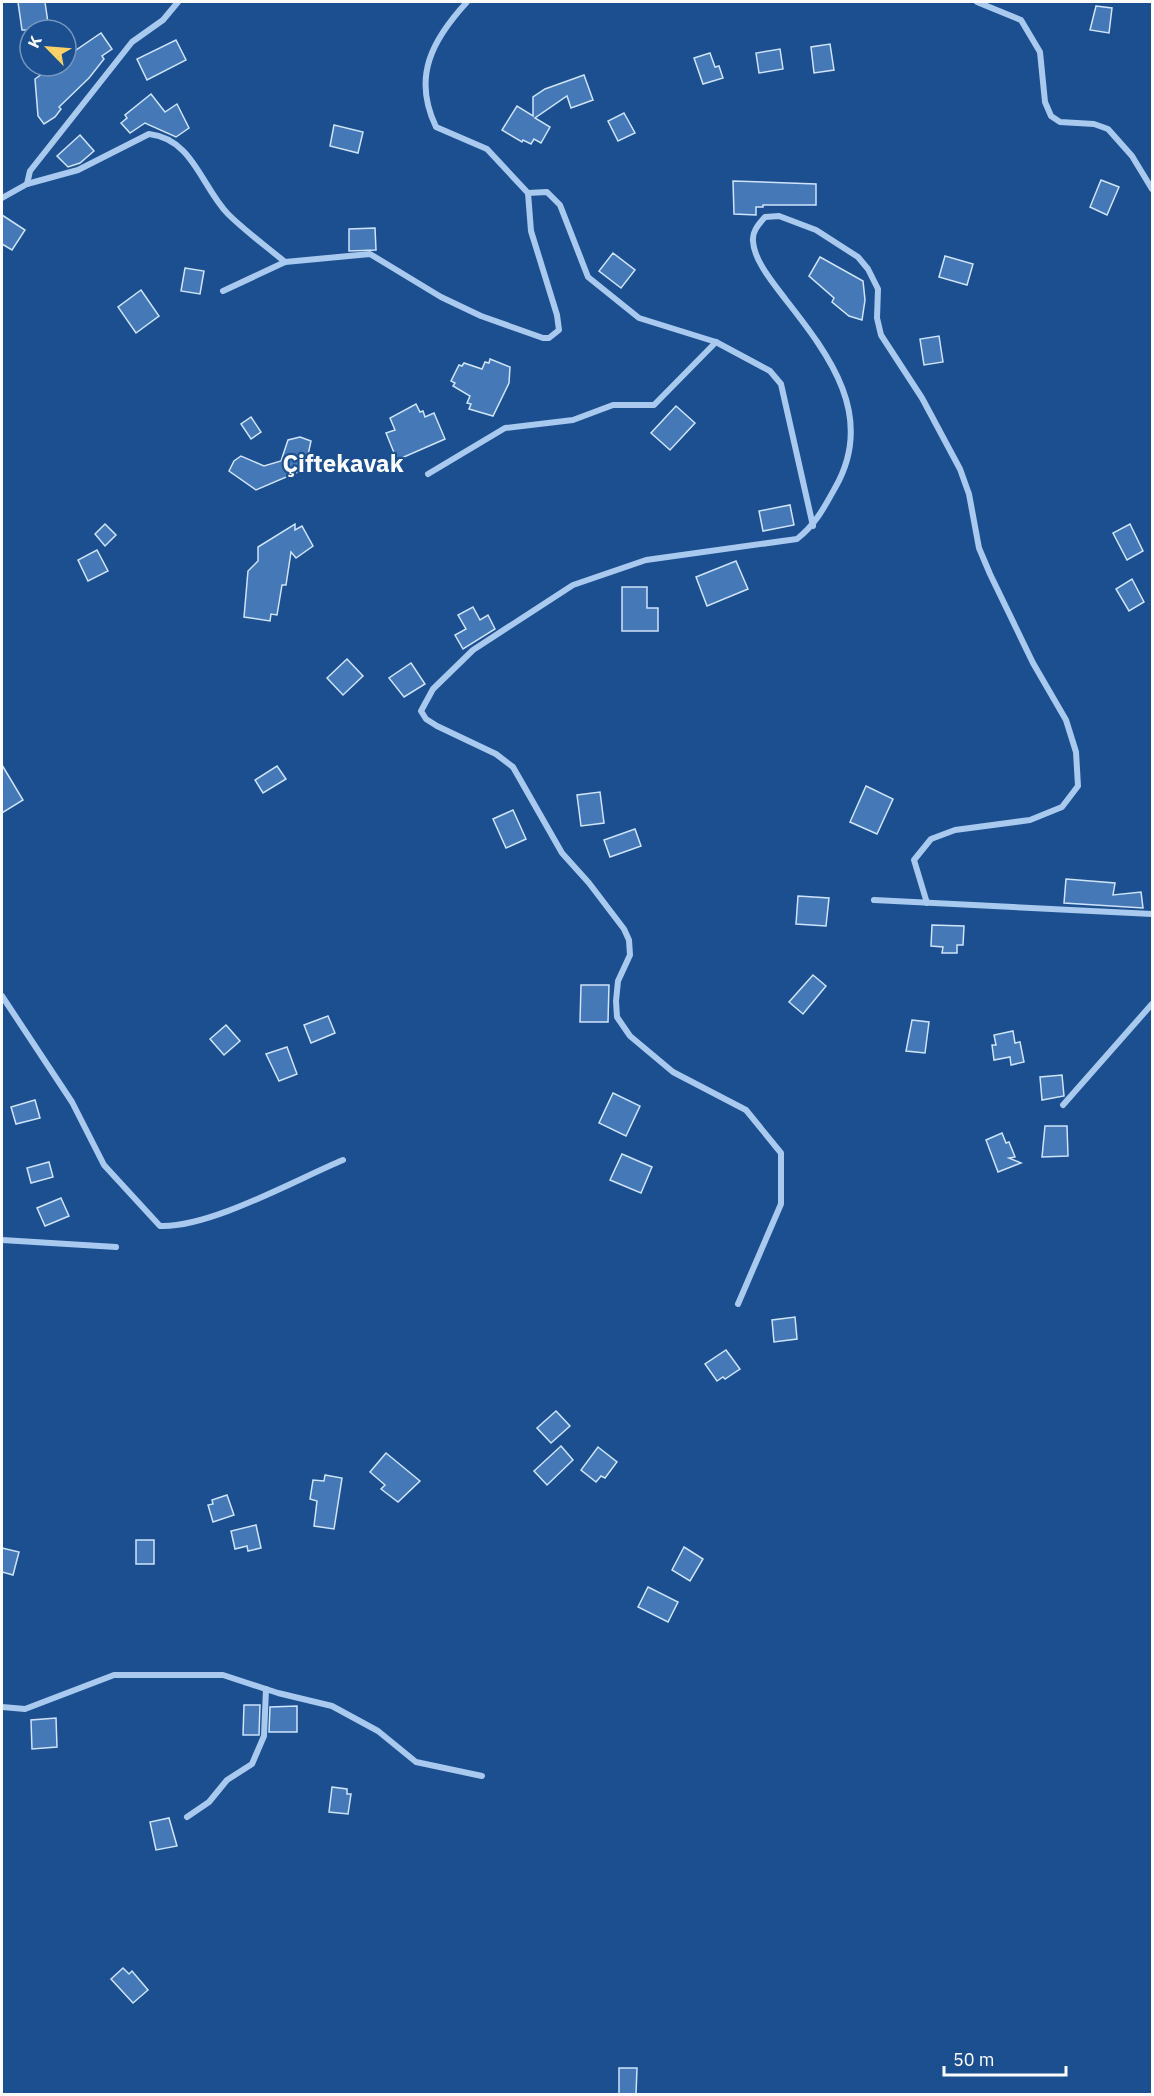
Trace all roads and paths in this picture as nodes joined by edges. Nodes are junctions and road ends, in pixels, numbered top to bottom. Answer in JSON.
{"nodes":[{"id":1,"x":178,"y":2,"type":"edge"},
{"id":2,"x":467,"y":2,"type":"edge"},
{"id":3,"x":977,"y":2,"type":"edge"},
{"id":4,"x":27,"y":184,"type":"junction"},
{"id":5,"x":1152,"y":189,"type":"edge"},
{"id":6,"x":528,"y":193,"type":"junction"},
{"id":7,"x":2,"y":198,"type":"edge"},
{"id":8,"x":285,"y":262,"type":"junction"},
{"id":9,"x":223,"y":291,"type":"dead end"},
{"id":10,"x":716,"y":342,"type":"junction"},
{"id":11,"x":428,"y":474,"type":"dead end"},
{"id":12,"x":813,"y":526,"type":"junction"},
{"id":13,"x":874,"y":900,"type":"dead end"},
{"id":14,"x":927,"y":903,"type":"junction"},
{"id":15,"x":1152,"y":914,"type":"edge"},
{"id":16,"x":2,"y":996,"type":"edge"},
{"id":17,"x":1152,"y":1004,"type":"edge"},
{"id":18,"x":1063,"y":1105,"type":"dead end"},
{"id":19,"x":343,"y":1160,"type":"dead end"},
{"id":20,"x":2,"y":1240,"type":"edge"},
{"id":21,"x":116,"y":1247,"type":"dead end"},
{"id":22,"x":738,"y":1304,"type":"dead end"},
{"id":23,"x":267,"y":1689,"type":"junction"},
{"id":24,"x":2,"y":1707,"type":"edge"},
{"id":25,"x":482,"y":1776,"type":"dead end"},
{"id":26,"x":187,"y":1817,"type":"dead end"}],
"edges":[{"from":1,"to":4,"type":"street"},
{"from":2,"to":6,"type":"street"},
{"from":3,"to":5,"type":"street"},
{"from":4,"to":7,"type":"street"},
{"from":4,"to":8,"type":"street"},
{"from":6,"to":8,"type":"street"},
{"from":6,"to":10,"type":"street"},
{"from":8,"to":9,"type":"street"},
{"from":10,"to":11,"type":"street"},
{"from":10,"to":12,"type":"street"},
{"from":12,"to":14,"type":"street"},
{"from":12,"to":22,"type":"street"},
{"from":13,"to":14,"type":"street"},
{"from":14,"to":15,"type":"street"},
{"from":16,"to":19,"type":"street"},
{"from":17,"to":18,"type":"street"},
{"from":20,"to":21,"type":"street"},
{"from":23,"to":24,"type":"street"},
{"from":23,"to":25,"type":"street"},
{"from":23,"to":26,"type":"street"}]}
